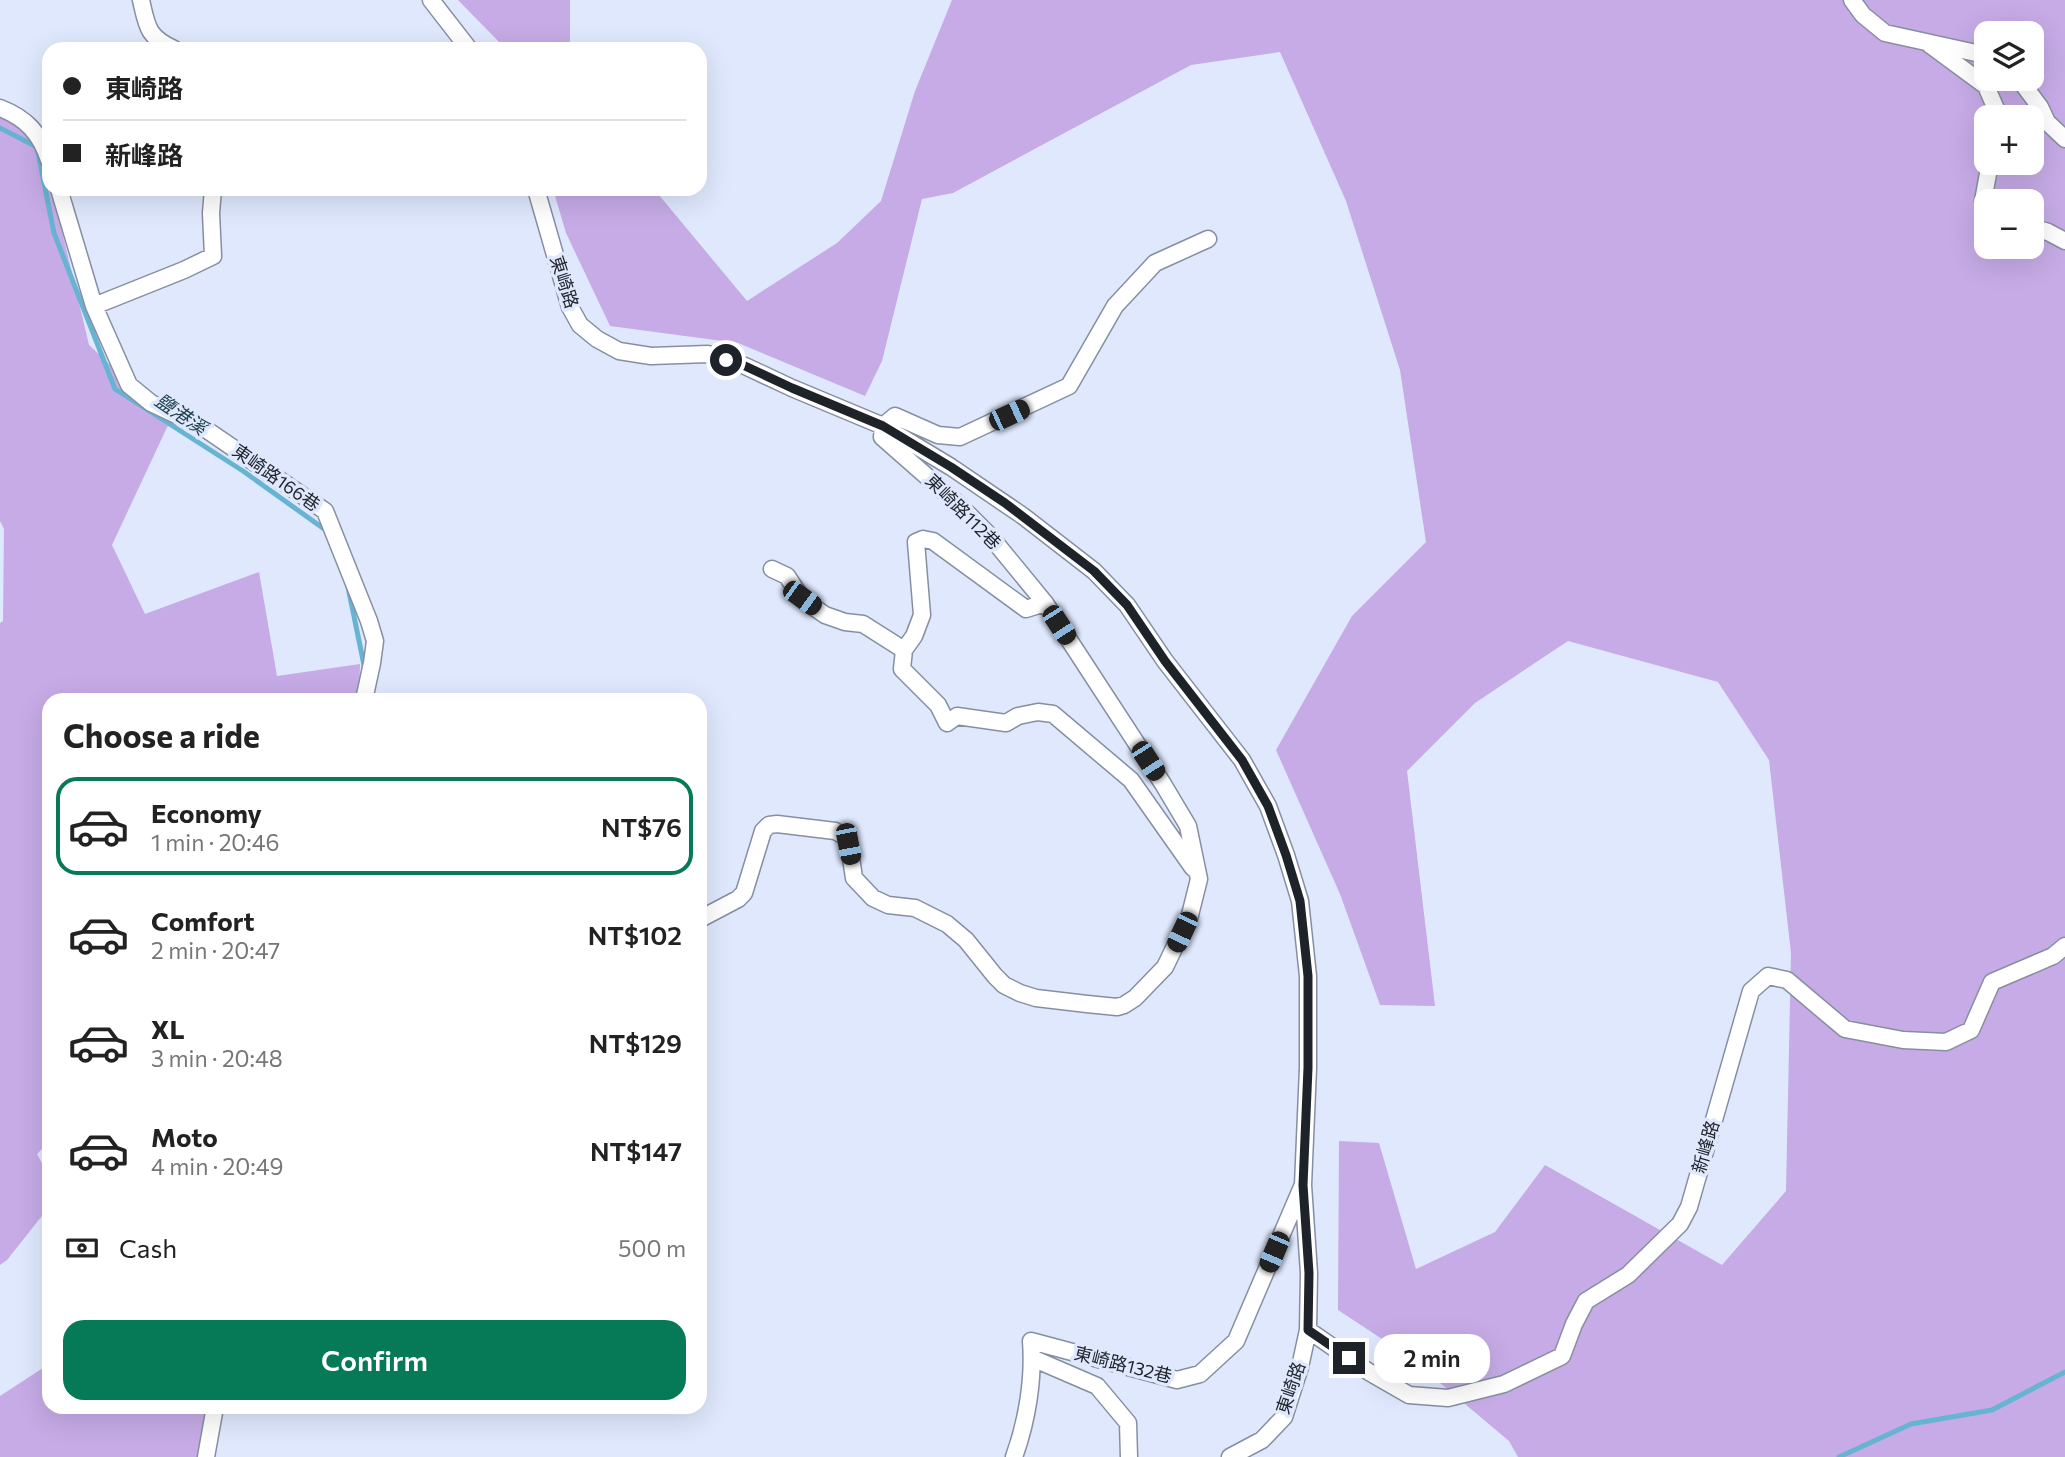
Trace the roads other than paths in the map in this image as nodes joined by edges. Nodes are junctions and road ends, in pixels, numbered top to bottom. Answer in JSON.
{"nodes":[{"id":1,"x":141,"y":0,"type":"edge"},
{"id":2,"x":430,"y":0,"type":"edge"},
{"id":3,"x":1852,"y":0,"type":"edge"},
{"id":4,"x":1924,"y":41,"type":"junction"},
{"id":5,"x":159,"y":42,"type":"edge"},
{"id":6,"x":463,"y":42,"type":"edge"},
{"id":7,"x":1974,"y":53,"type":"edge"},
{"id":8,"x":2028,"y":91,"type":"edge"},
{"id":9,"x":1995,"y":105,"type":"edge"},
{"id":10,"x":0,"y":108,"type":"edge"},
{"id":11,"x":2065,"y":139,"type":"edge"},
{"id":12,"x":42,"y":143,"type":"edge"},
{"id":13,"x":61,"y":196,"type":"edge"},
{"id":14,"x":212,"y":196,"type":"edge"},
{"id":15,"x":538,"y":196,"type":"edge"},
{"id":16,"x":2044,"y":231,"type":"edge"},
{"id":17,"x":1208,"y":239,"type":"dead end"},
{"id":18,"x":2065,"y":240,"type":"edge"},
{"id":19,"x":94,"y":306,"type":"junction"},
{"id":20,"x":883,"y":426,"type":"junction"},
{"id":21,"x":772,"y":569,"type":"dead end"},
{"id":22,"x":1045,"y":603,"type":"junction"},
{"id":23,"x":904,"y":650,"type":"junction"},
{"id":24,"x":366,"y":693,"type":"edge"},
{"id":25,"x":1199,"y":878,"type":"junction"},
{"id":26,"x":707,"y":916,"type":"edge"},
{"id":27,"x":2065,"y":946,"type":"edge"},
{"id":28,"x":1303,"y":1185,"type":"junction"},
{"id":29,"x":1308,"y":1330,"type":"junction"},
{"id":30,"x":1032,"y":1358,"type":"junction"},
{"id":31,"x":214,"y":1414,"type":"edge"},
{"id":32,"x":206,"y":1457,"type":"edge"},
{"id":33,"x":1014,"y":1457,"type":"edge"},
{"id":34,"x":1129,"y":1457,"type":"edge"},
{"id":35,"x":1230,"y":1457,"type":"edge"}],
"edges":[{"from":1,"to":5,"type":"street"},
{"from":2,"to":6,"type":"street"},
{"from":3,"to":4,"type":"street"},
{"from":4,"to":7,"type":"street"},
{"from":4,"to":9,"type":"street"},
{"from":8,"to":11,"type":"street"},
{"from":10,"to":12,"type":"street"},
{"from":13,"to":19,"type":"street","name":"東崎路166巷"},
{"from":14,"to":19,"type":"street"},
{"from":15,"to":20,"type":"street","name":"東崎路"},
{"from":16,"to":18,"type":"street"},
{"from":17,"to":20,"type":"street"},
{"from":19,"to":24,"type":"street","name":"東崎路166巷"},
{"from":20,"to":22,"type":"street","name":"東崎路112巷"},
{"from":20,"to":28,"type":"street","name":"東崎路"},
{"from":21,"to":23,"type":"street"},
{"from":22,"to":23,"type":"street","name":"東崎路112巷"},
{"from":22,"to":25,"type":"street","name":"東崎路112巷"},
{"from":23,"to":25,"type":"street"},
{"from":25,"to":26,"type":"street","name":"東崎路112巷"},
{"from":27,"to":29,"type":"street","name":"新峰路"},
{"from":28,"to":29,"type":"street","name":"東崎路"},
{"from":28,"to":30,"type":"street","name":"東崎路132巷"},
{"from":29,"to":35,"type":"street","name":"東崎路"},
{"from":30,"to":33,"type":"street"},
{"from":30,"to":34,"type":"street"},
{"from":31,"to":32,"type":"street"}]}
